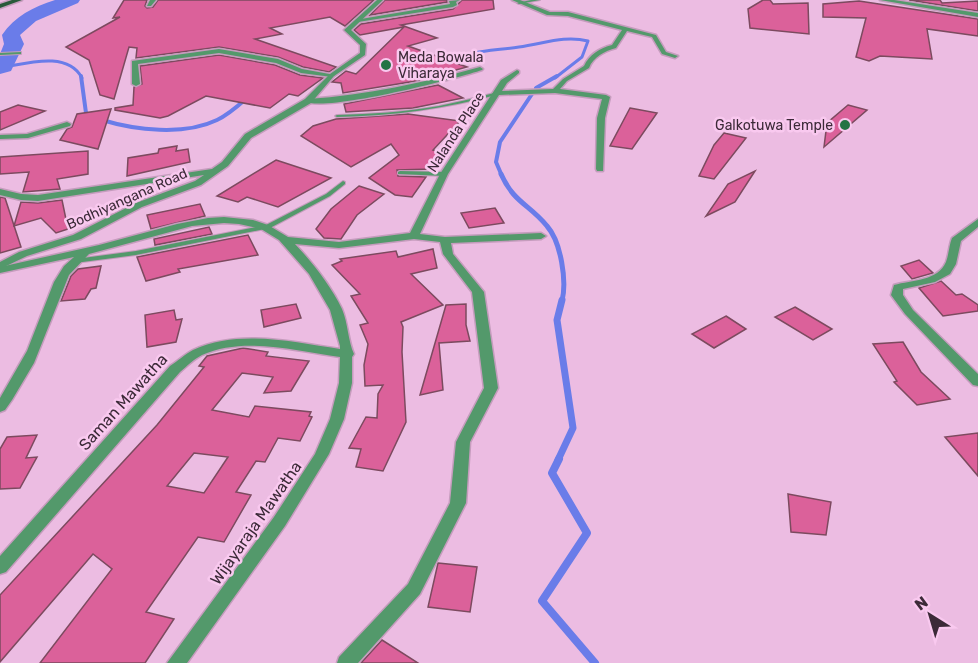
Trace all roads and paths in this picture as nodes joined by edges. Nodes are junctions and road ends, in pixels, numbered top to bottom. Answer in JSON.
{"nodes":[{"id":1,"x":7,"y":0,"type":"edge"},
{"id":2,"x":19,"y":0,"type":"edge"},
{"id":3,"x":380,"y":0,"type":"edge"},
{"id":4,"x":457,"y":0,"type":"edge"},
{"id":5,"x":538,"y":0,"type":"edge"},
{"id":6,"x":883,"y":0,"type":"edge"},
{"id":7,"x":517,"y":1,"type":"edge"},
{"id":8,"x":0,"y":4,"type":"edge"},
{"id":9,"x":978,"y":15,"type":"edge"},
{"id":10,"x":358,"y":20,"type":"junction"},
{"id":11,"x":625,"y":30,"type":"junction"},
{"id":12,"x":20,"y":53,"type":"dead end"},
{"id":13,"x":0,"y":54,"type":"edge"},
{"id":14,"x":675,"y":56,"type":"dead end"},
{"id":15,"x":480,"y":69,"type":"dead end"},
{"id":16,"x":517,"y":72,"type":"dead end"},
{"id":17,"x":332,"y":75,"type":"junction"},
{"id":18,"x":136,"y":84,"type":"dead end"},
{"id":19,"x":555,"y":91,"type":"junction"},
{"id":20,"x":498,"y":93,"type":"junction"},
{"id":21,"x":308,"y":101,"type":"junction"},
{"id":22,"x":338,"y":116,"type":"dead end"},
{"id":23,"x":67,"y":124,"type":"dead end"},
{"id":24,"x":0,"y":137,"type":"edge"},
{"id":25,"x":600,"y":169,"type":"dead end"},
{"id":26,"x":214,"y":170,"type":"junction"},
{"id":27,"x":400,"y":173,"type":"dead end"},
{"id":28,"x":444,"y":174,"type":"junction"},
{"id":29,"x":343,"y":183,"type":"dead end"},
{"id":30,"x":0,"y":192,"type":"edge"},
{"id":31,"x":978,"y":222,"type":"edge"},
{"id":32,"x":268,"y":227,"type":"junction"},
{"id":33,"x":414,"y":236,"type":"junction"},
{"id":34,"x":540,"y":236,"type":"dead end"},
{"id":35,"x":289,"y":240,"type":"junction"},
{"id":36,"x":445,"y":240,"type":"junction"},
{"id":37,"x":88,"y":251,"type":"junction"},
{"id":38,"x":75,"y":261,"type":"junction"},
{"id":39,"x":0,"y":268,"type":"edge"},
{"id":40,"x":348,"y":354,"type":"junction"},
{"id":41,"x":978,"y":382,"type":"edge"},
{"id":42,"x":0,"y":406,"type":"edge"},
{"id":43,"x":0,"y":567,"type":"edge"},
{"id":44,"x":176,"y":663,"type":"edge"},
{"id":45,"x":346,"y":663,"type":"edge"}],
"edges":[{"from":1,"to":8,"type":"main road"},
{"from":2,"to":8,"type":"main road"},
{"from":3,"to":10,"type":"street"},
{"from":4,"to":10,"type":"street"},
{"from":5,"to":7,"type":"lane"},
{"from":6,"to":9,"type":"street"},
{"from":7,"to":11,"type":"street"},
{"from":10,"to":17,"type":"street","name":"Bodhiyangana Road"},
{"from":11,"to":14,"type":"street"},
{"from":11,"to":19,"type":"street"},
{"from":12,"to":13,"type":"lane"},
{"from":15,"to":21,"type":"street"},
{"from":16,"to":20,"type":"street"},
{"from":17,"to":18,"type":"street"},
{"from":17,"to":21,"type":"street","name":"Bodhiyangana Road"},
{"from":19,"to":20,"type":"street","name":"Nalanda Place"},
{"from":19,"to":25,"type":"street","name":"Nalanda Place"},
{"from":20,"to":22,"type":"lane"},
{"from":20,"to":28,"type":"street","name":"Nalanda Place"},
{"from":21,"to":26,"type":"street","name":"Bodhiyangana Road"},
{"from":23,"to":24,"type":"street"},
{"from":26,"to":30,"type":"street"},
{"from":26,"to":39,"type":"street","name":"Bodhiyangana Road"},
{"from":27,"to":28,"type":"lane"},
{"from":28,"to":33,"type":"street","name":"Nalanda Place"},
{"from":29,"to":32,"type":"lane"},
{"from":31,"to":41,"type":"street"},
{"from":32,"to":35,"type":"street","name":"Wijayaraja Mawatha"},
{"from":32,"to":37,"type":"street","name":"Wijayaraja Mawatha"},
{"from":32,"to":38,"type":"lane"},
{"from":33,"to":35,"type":"street"},
{"from":33,"to":36,"type":"street"},
{"from":34,"to":36,"type":"street"},
{"from":35,"to":40,"type":"street","name":"Wijayaraja Mawatha"},
{"from":36,"to":45,"type":"street"},
{"from":37,"to":38,"type":"street"},
{"from":37,"to":39,"type":"street","name":"Wijayaraja Mawatha"},
{"from":38,"to":42,"type":"street"},
{"from":40,"to":43,"type":"street","name":"Saman Mawatha"},
{"from":40,"to":44,"type":"street","name":"Wijayaraja Mawatha"}]}
